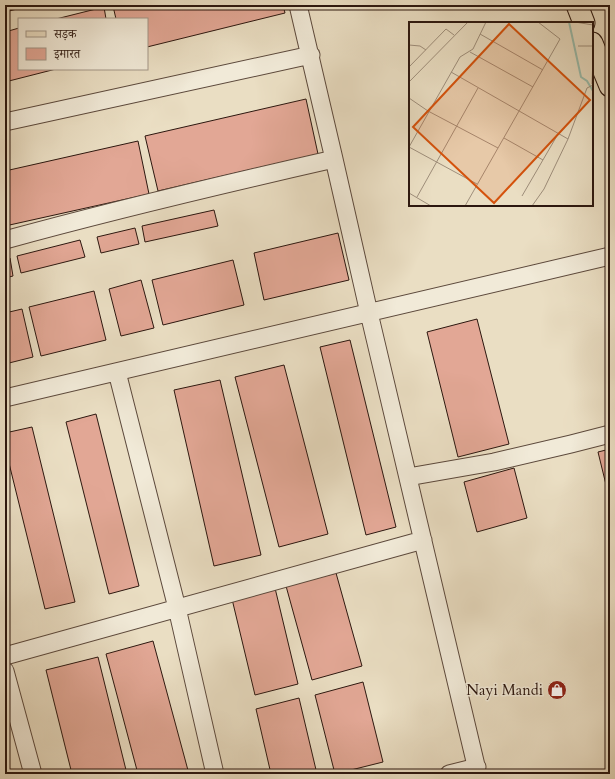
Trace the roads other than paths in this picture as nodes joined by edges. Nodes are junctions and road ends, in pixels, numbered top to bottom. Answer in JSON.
{"nodes":[{"id":1,"x":298,"y":5,"type":"edge"},
{"id":2,"x":576,"y":5,"type":"edge"},
{"id":3,"x":584,"y":22,"type":"edge"},
{"id":4,"x":593,"y":44,"type":"edge"},
{"id":5,"x":310,"y":55,"type":"junction"},
{"id":6,"x":610,"y":86,"type":"edge"},
{"id":7,"x":5,"y":122,"type":"edge"},
{"id":8,"x":334,"y":159,"type":"junction"},
{"id":9,"x":5,"y":240,"type":"edge"},
{"id":10,"x":610,"y":256,"type":"edge"},
{"id":11,"x":369,"y":313,"type":"junction"},
{"id":12,"x":117,"y":372,"type":"junction"},
{"id":13,"x":5,"y":398,"type":"edge"},
{"id":14,"x":610,"y":434,"type":"edge"},
{"id":15,"x":408,"y":477,"type":"junction"},
{"id":16,"x":423,"y":540,"type":"junction"},
{"id":17,"x":178,"y":608,"type":"junction"},
{"id":18,"x":5,"y":656,"type":"edge"},
{"id":19,"x":5,"y":671,"type":"edge"},
{"id":20,"x":477,"y":771,"type":"edge"},
{"id":21,"x":33,"y":774,"type":"edge"},
{"id":22,"x":215,"y":774,"type":"edge"},
{"id":23,"x":449,"y":774,"type":"edge"}],
"edges":[{"from":1,"to":5,"type":"lane"},
{"from":2,"to":3,"type":"main road"},
{"from":4,"to":6,"type":"main road"},
{"from":5,"to":7,"type":"lane"},
{"from":5,"to":8,"type":"lane"},
{"from":8,"to":9,"type":"lane"},
{"from":8,"to":11,"type":"lane"},
{"from":10,"to":11,"type":"lane"},
{"from":11,"to":12,"type":"lane"},
{"from":11,"to":15,"type":"lane"},
{"from":12,"to":13,"type":"lane"},
{"from":12,"to":17,"type":"lane"},
{"from":14,"to":15,"type":"lane"},
{"from":15,"to":16,"type":"lane"},
{"from":16,"to":17,"type":"lane"},
{"from":16,"to":20,"type":"lane"},
{"from":17,"to":18,"type":"lane"},
{"from":17,"to":22,"type":"lane"},
{"from":19,"to":21,"type":"lane"},
{"from":20,"to":23,"type":"lane"}]}
